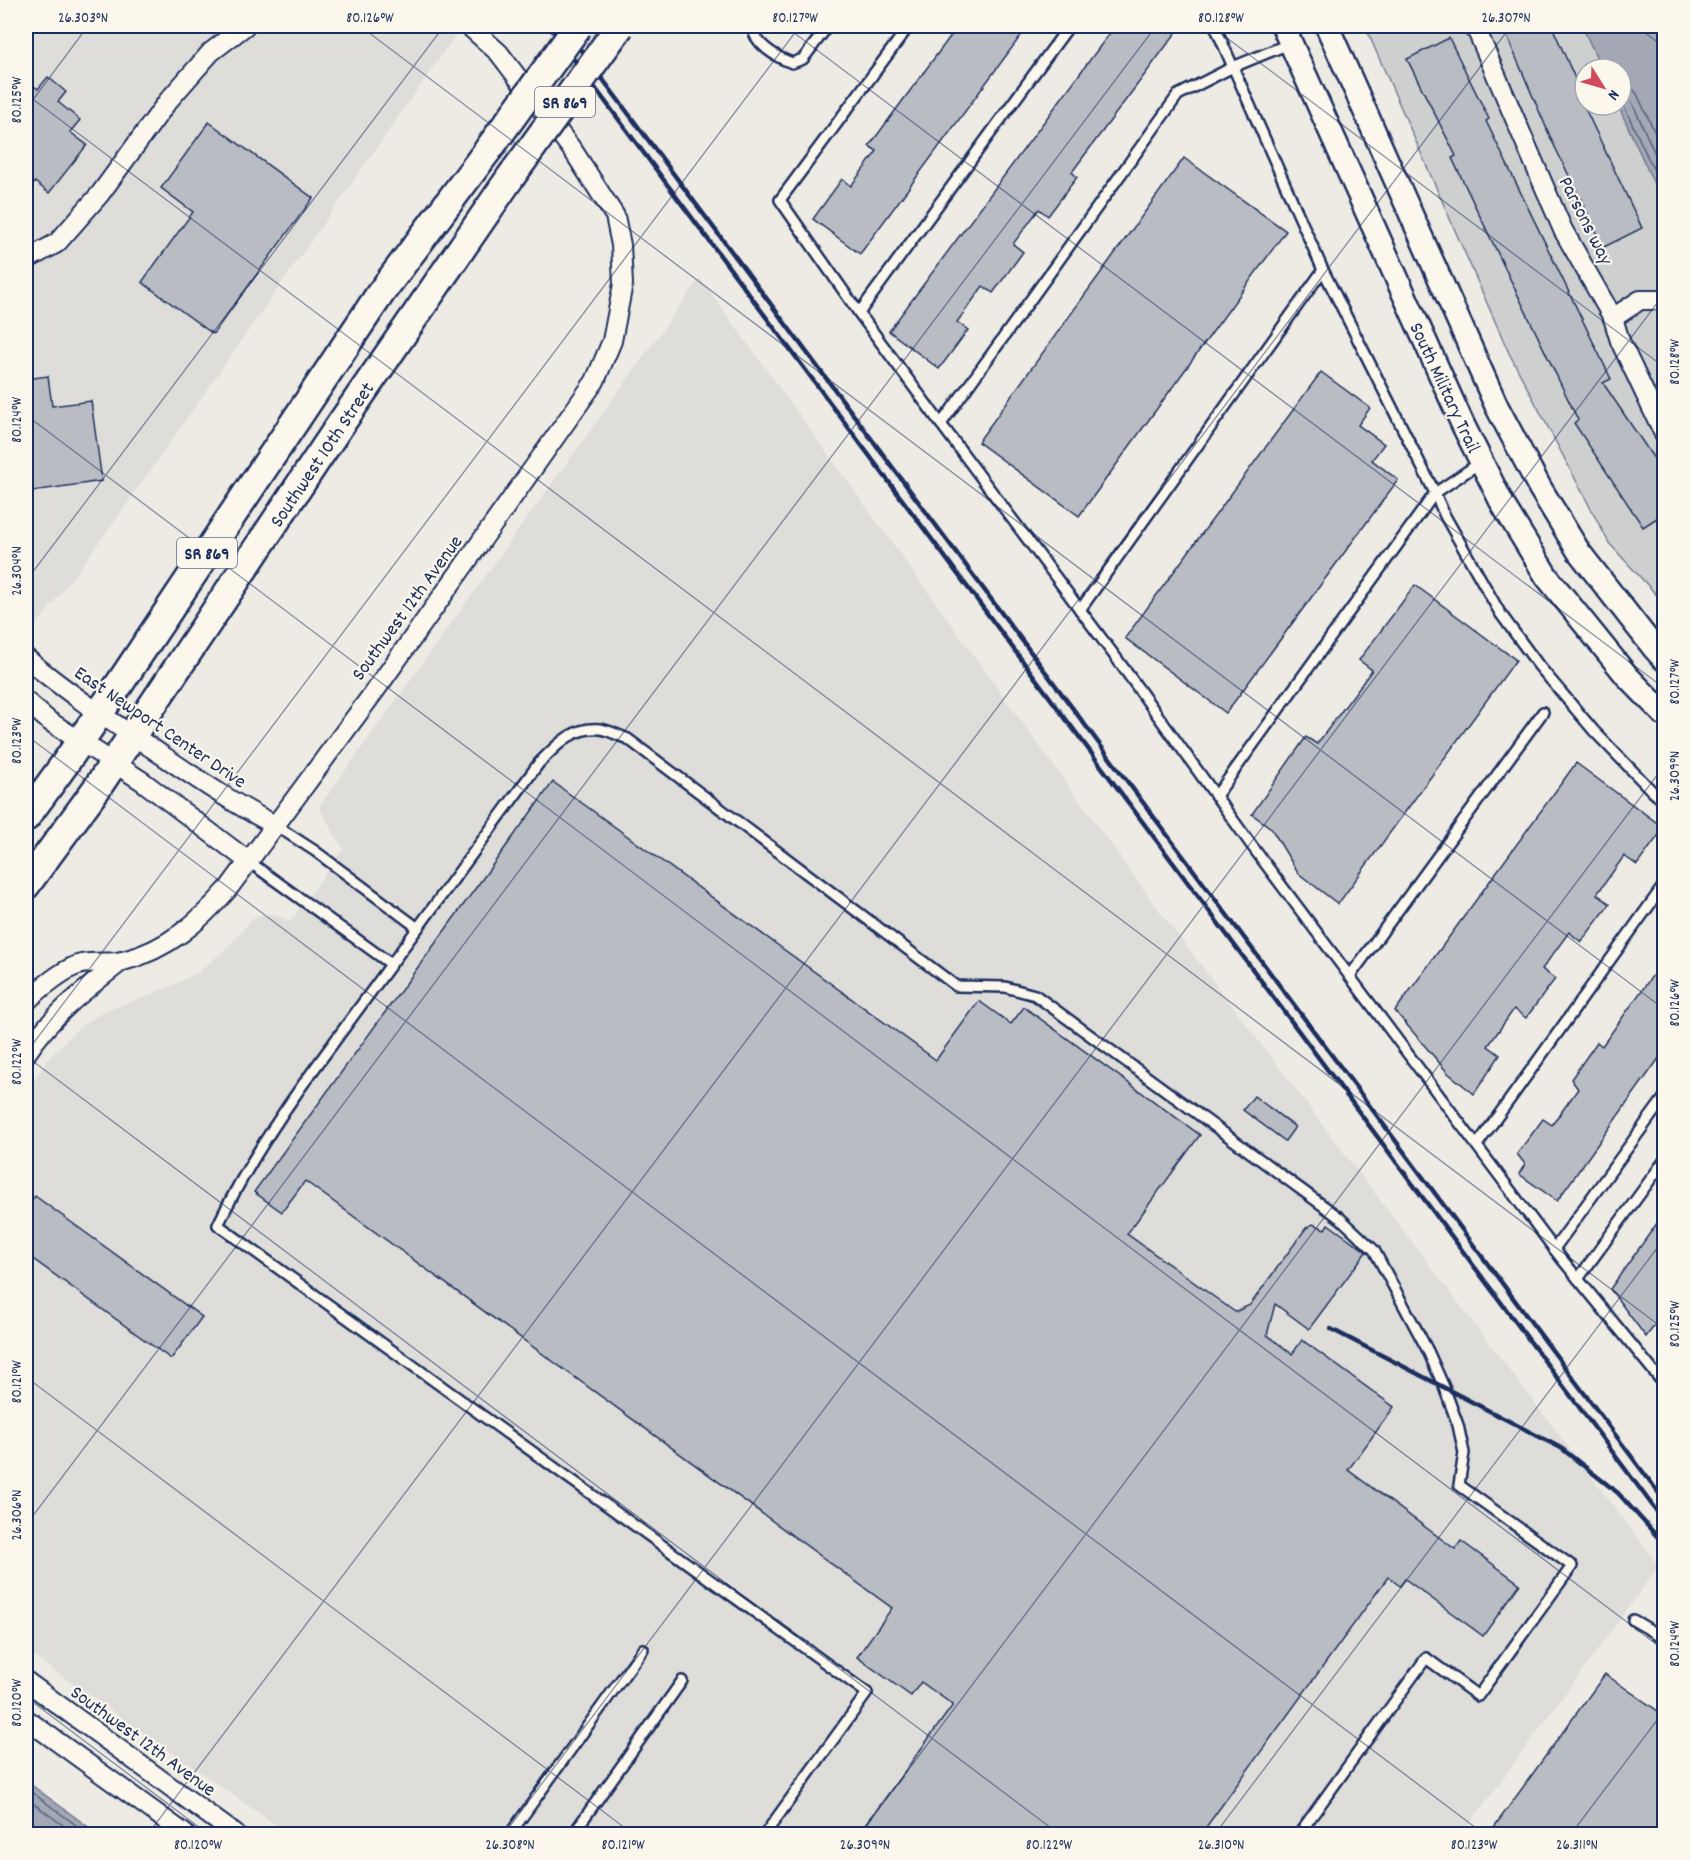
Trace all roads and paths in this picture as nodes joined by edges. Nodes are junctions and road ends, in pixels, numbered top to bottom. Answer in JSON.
{"nodes":[{"id":1,"x":245,"y":26,"type":"edge"},
{"id":2,"x":470,"y":26,"type":"edge"},
{"id":3,"x":578,"y":26,"type":"edge"},
{"id":4,"x":620,"y":26,"type":"edge"},
{"id":5,"x":752,"y":26,"type":"edge"},
{"id":6,"x":828,"y":26,"type":"edge"},
{"id":7,"x":909,"y":26,"type":"edge"},
{"id":8,"x":1069,"y":26,"type":"edge"},
{"id":9,"x":1215,"y":26,"type":"edge"},
{"id":10,"x":1328,"y":26,"type":"edge"},
{"id":11,"x":1470,"y":26,"type":"edge"},
{"id":12,"x":1287,"y":34,"type":"edge"},
{"id":13,"x":1233,"y":67,"type":"junction"},
{"id":14,"x":26,"y":260,"type":"edge"},
{"id":15,"x":1323,"y":270,"type":"junction"},
{"id":16,"x":1665,"y":300,"type":"edge"},
{"id":17,"x":859,"y":313,"type":"junction"},
{"id":18,"x":1613,"y":318,"type":"junction"},
{"id":19,"x":941,"y":424,"type":"junction"},
{"id":20,"x":1665,"y":434,"type":"edge"},
{"id":21,"x":1481,"y":462,"type":"junction"},
{"id":22,"x":1435,"y":493,"type":"junction"},
{"id":23,"x":1080,"y":610,"type":"junction"},
{"id":24,"x":26,"y":657,"type":"edge"},
{"id":25,"x":1665,"y":659,"type":"edge"},
{"id":26,"x":26,"y":701,"type":"edge"},
{"id":27,"x":1543,"y":711,"type":"dead end"},
{"id":28,"x":100,"y":714,"type":"junction"},
{"id":29,"x":1665,"y":714,"type":"edge"},
{"id":30,"x":132,"y":736,"type":"junction"},
{"id":31,"x":81,"y":742,"type":"junction"},
{"id":32,"x":114,"y":763,"type":"junction"},
{"id":33,"x":1216,"y":796,"type":"junction"},
{"id":34,"x":1665,"y":801,"type":"edge"},
{"id":35,"x":26,"y":817,"type":"edge"},
{"id":36,"x":275,"y":825,"type":"junction"},
{"id":37,"x":248,"y":861,"type":"junction"},
{"id":38,"x":26,"y":885,"type":"edge"},
{"id":39,"x":1665,"y":885,"type":"edge"},
{"id":40,"x":418,"y":928,"type":"junction"},
{"id":41,"x":122,"y":961,"type":"junction"},
{"id":42,"x":391,"y":964,"type":"junction"},
{"id":43,"x":1350,"y":976,"type":"junction"},
{"id":44,"x":26,"y":1002,"type":"edge"},
{"id":45,"x":26,"y":1054,"type":"edge"},
{"id":46,"x":1665,"y":1098,"type":"edge"},
{"id":47,"x":1477,"y":1145,"type":"junction"},
{"id":48,"x":1665,"y":1161,"type":"edge"},
{"id":49,"x":1554,"y":1249,"type":"junction"},
{"id":50,"x":1578,"y":1279,"type":"junction"},
{"id":51,"x":1663,"y":1378,"type":"edge"},
{"id":52,"x":1633,"y":1620,"type":"dead end"},
{"id":53,"x":1665,"y":1638,"type":"edge"},
{"id":54,"x":643,"y":1649,"type":"dead end"},
{"id":55,"x":26,"y":1681,"type":"edge"},
{"id":56,"x":682,"y":1681,"type":"dead end"},
{"id":57,"x":26,"y":1719,"type":"edge"},
{"id":58,"x":185,"y":1834,"type":"edge"},
{"id":59,"x":235,"y":1834,"type":"edge"},
{"id":60,"x":510,"y":1834,"type":"edge"},
{"id":61,"x":573,"y":1834,"type":"edge"},
{"id":62,"x":765,"y":1834,"type":"edge"},
{"id":63,"x":1299,"y":1834,"type":"edge"}],
"edges":[{"from":1,"to":14,"type":"street"},
{"from":2,"to":36,"type":"street","name":"Southwest 12th Avenue"},
{"from":3,"to":28,"type":"main road","name":"Southwest 10th Street","number":"SR 869","bridge":true},
{"from":4,"to":30,"type":"main road","name":"Southwest 10th Street","number":"SR 869","bridge":true},
{"from":5,"to":6,"type":"lane"},
{"from":7,"to":17,"type":"lane"},
{"from":8,"to":17,"type":"lane"},
{"from":9,"to":13,"type":"lane"},
{"from":10,"to":25,"type":"street","name":"South Military Trail"},
{"from":11,"to":18,"type":"street","name":"Parsons way"},
{"from":12,"to":13,"type":"lane"},
{"from":12,"to":21,"type":"street","name":"South Military Trail"},
{"from":13,"to":15,"type":"lane"},
{"from":13,"to":19,"type":"lane"},
{"from":15,"to":22,"type":"lane"},
{"from":15,"to":23,"type":"lane"},
{"from":16,"to":18,"type":"street"},
{"from":17,"to":19,"type":"lane"},
{"from":18,"to":20,"type":"street","name":"Parsons way"},
{"from":19,"to":23,"type":"lane"},
{"from":21,"to":22,"type":"lane"},
{"from":21,"to":29,"type":"street","name":"South Military Trail"},
{"from":22,"to":33,"type":"lane"},
{"from":22,"to":34,"type":"lane"},
{"from":23,"to":33,"type":"lane"},
{"from":24,"to":28,"type":"street","name":"East Newport Center Drive"},
{"from":26,"to":31,"type":"street"},
{"from":27,"to":43,"type":"lane"},
{"from":28,"to":30,"type":"street","name":"East Newport Center Drive"},
{"from":28,"to":31,"type":"main road","name":"Southwest 10th Street","number":"SR 869"},
{"from":30,"to":32,"type":"main road","name":"Southwest 10th Street","number":"SR 869"},
{"from":30,"to":36,"type":"street","name":"East Newport Center Drive"},
{"from":31,"to":32,"type":"street"},
{"from":31,"to":35,"type":"main road","name":"Southwest 10th Street","number":"SR 869"},
{"from":32,"to":37,"type":"street"},
{"from":32,"to":38,"type":"main road","name":"Southwest 10th Street","number":"SR 869"},
{"from":33,"to":43,"type":"lane"},
{"from":36,"to":37,"type":"street","name":"Southwest 12th Avenue"},
{"from":36,"to":40,"type":"lane"},
{"from":37,"to":41,"type":"street","name":"Southwest 12th Avenue"},
{"from":37,"to":42,"type":"lane"},
{"from":39,"to":47,"type":"lane"},
{"from":40,"to":42,"type":"lane"},
{"from":40,"to":63,"type":"lane"},
{"from":41,"to":44,"type":"street","name":"Southwest 12th Avenue"},
{"from":41,"to":45,"type":"street","name":"Southwest 12th Avenue"},
{"from":42,"to":62,"type":"lane"},
{"from":43,"to":47,"type":"lane"},
{"from":46,"to":49,"type":"lane"},
{"from":47,"to":49,"type":"lane"},
{"from":48,"to":50,"type":"lane"},
{"from":49,"to":50,"type":"lane"},
{"from":50,"to":51,"type":"lane"},
{"from":52,"to":53,"type":"lane"},
{"from":54,"to":60,"type":"lane"},
{"from":55,"to":59,"type":"street","name":"Southwest 12th Avenue"},
{"from":56,"to":61,"type":"lane"},
{"from":57,"to":58,"type":"street"}]}
